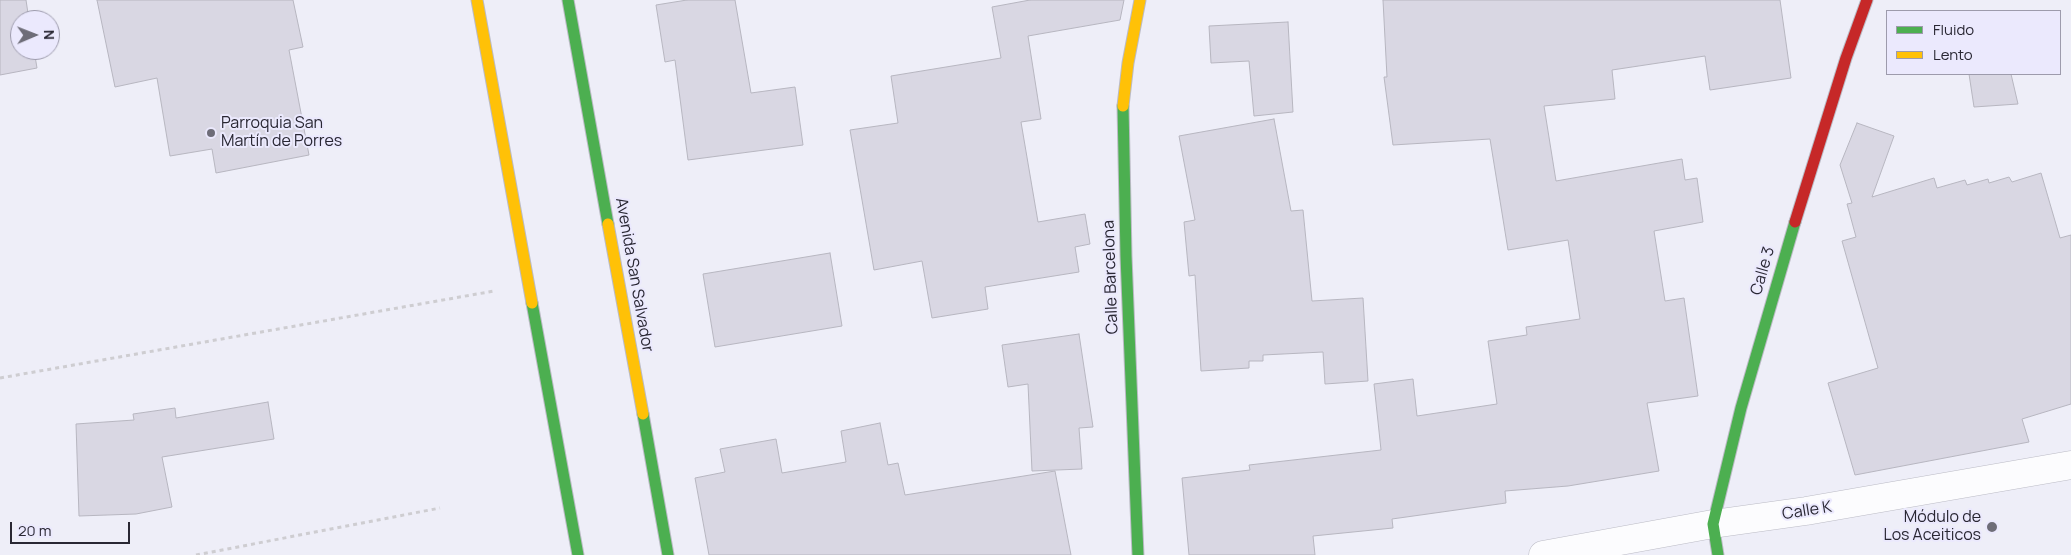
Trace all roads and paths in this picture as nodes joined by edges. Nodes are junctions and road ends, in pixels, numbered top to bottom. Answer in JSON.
{"nodes":[{"id":1,"x":477,"y":0,"type":"edge"},
{"id":2,"x":568,"y":0,"type":"edge"},
{"id":3,"x":1140,"y":0,"type":"edge"},
{"id":4,"x":1867,"y":0,"type":"edge"},
{"id":5,"x":529,"y":286,"type":"junction"},
{"id":6,"x":0,"y":378,"type":"edge"},
{"id":7,"x":2071,"y":465,"type":"edge"},
{"id":8,"x":440,"y":508,"type":"dead end"},
{"id":9,"x":1713,"y":524,"type":"junction"},
{"id":10,"x":196,"y":555,"type":"edge"},
{"id":11,"x":578,"y":555,"type":"edge"},
{"id":12,"x":668,"y":555,"type":"edge"},
{"id":13,"x":1138,"y":555,"type":"edge"},
{"id":14,"x":1543,"y":555,"type":"edge"},
{"id":15,"x":1718,"y":555,"type":"edge"}],
"edges":[{"from":1,"to":5,"type":"street"},
{"from":2,"to":12,"type":"street","name":"Avenida San Salvador"},
{"from":3,"to":13,"type":"street","name":"Calle Barcelona"},
{"from":4,"to":9,"type":"street","name":"Calle 3"},
{"from":5,"to":6,"type":"path"},
{"from":5,"to":11,"type":"street"},
{"from":7,"to":9,"type":"street","name":"Calle K"},
{"from":8,"to":10,"type":"path"},
{"from":9,"to":14,"type":"street","name":"Calle K"},
{"from":9,"to":15,"type":"street","name":"Calle 3"}]}
